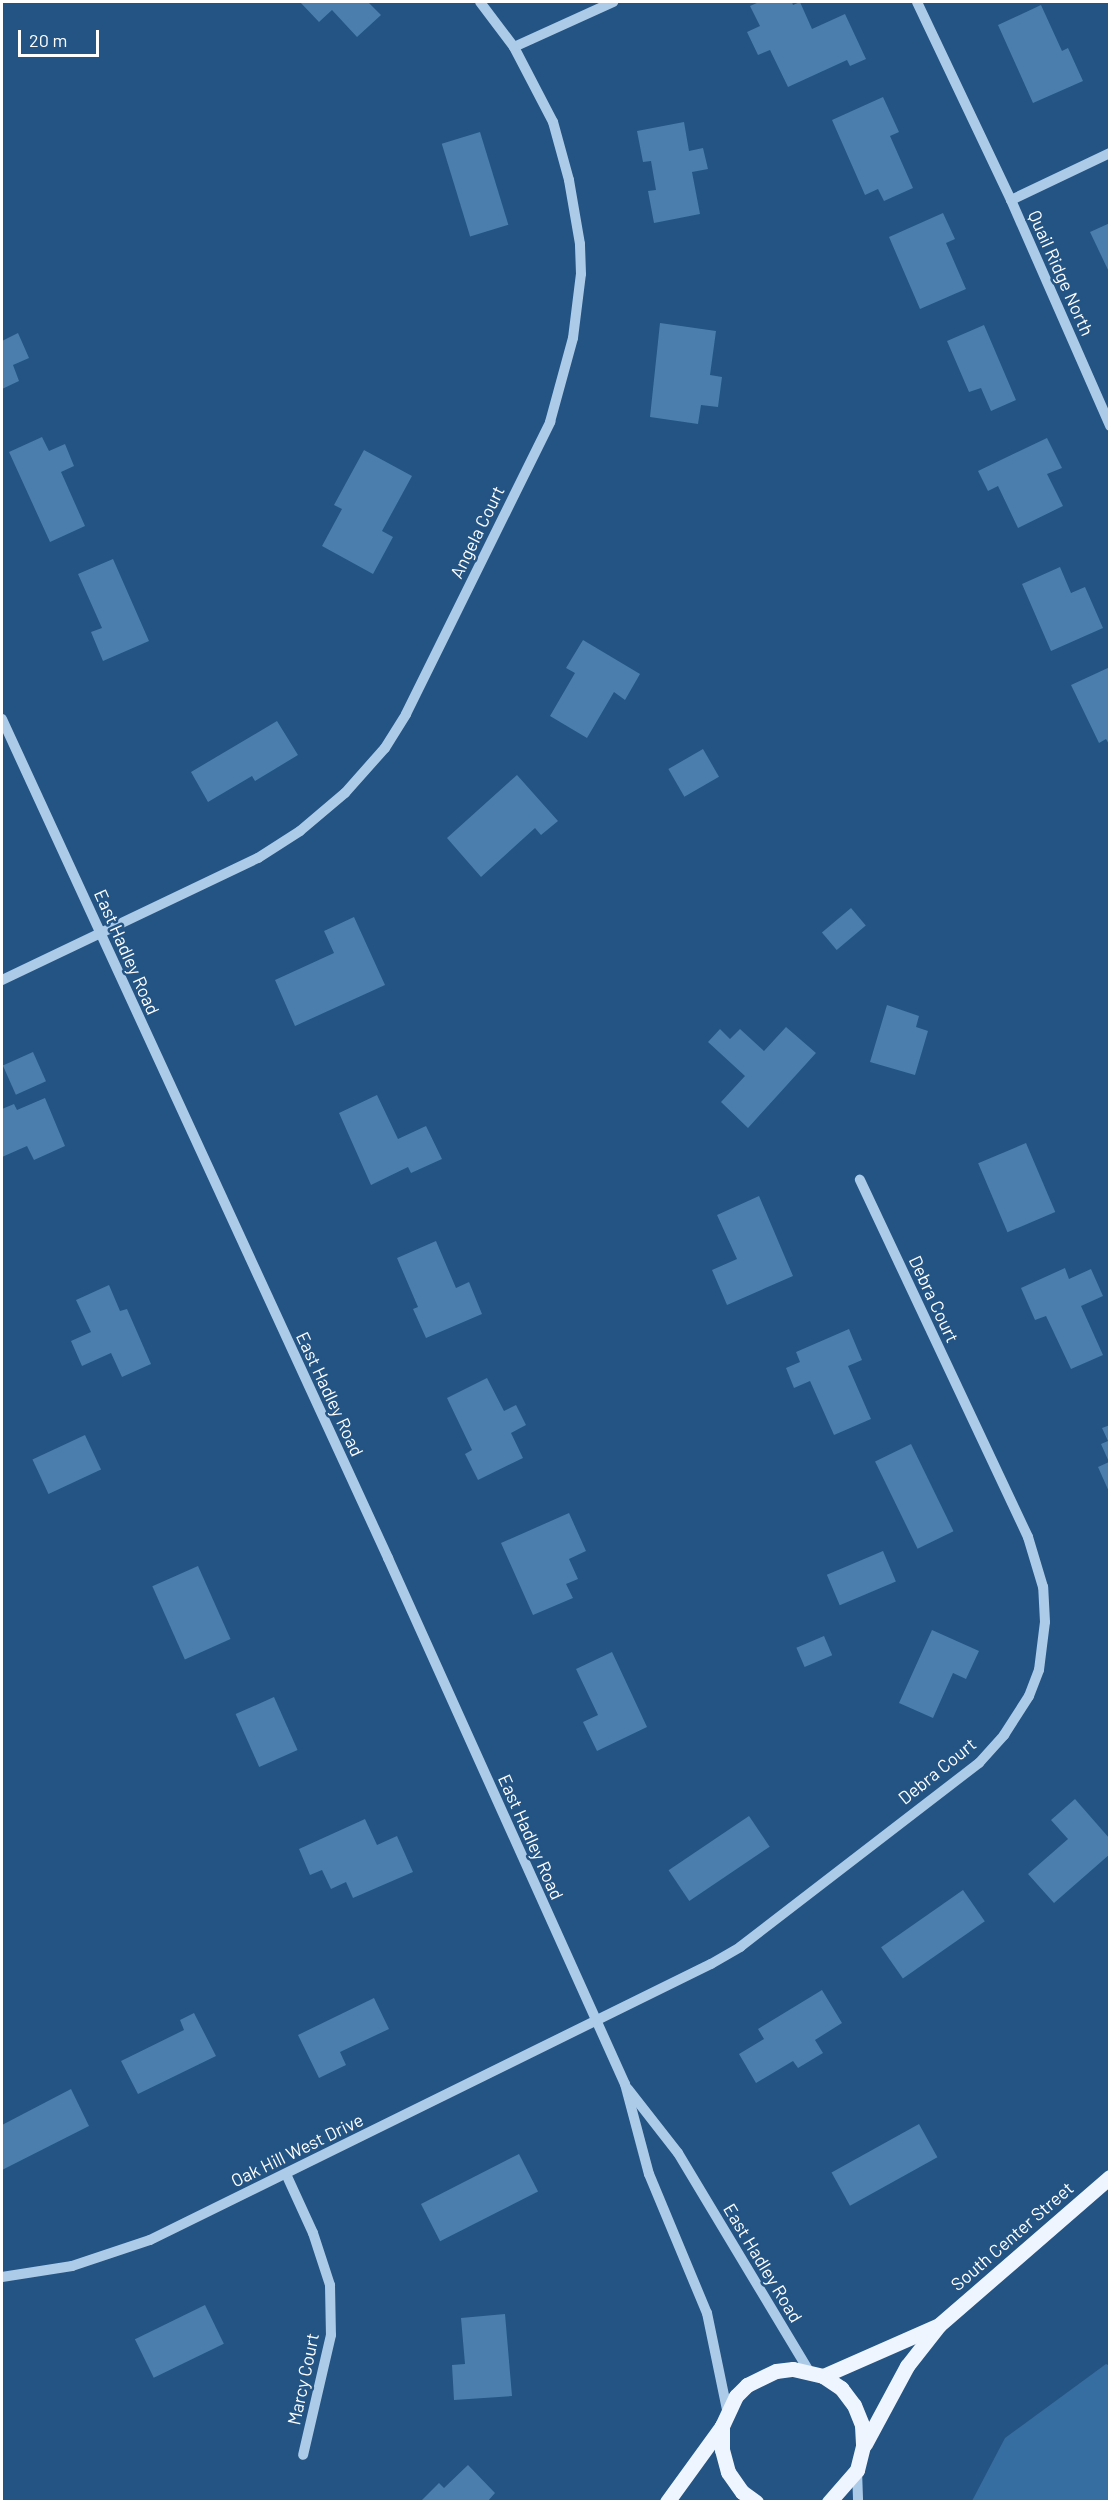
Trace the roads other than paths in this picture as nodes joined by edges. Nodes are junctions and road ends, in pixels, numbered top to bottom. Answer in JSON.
{"nodes":[{"id":1,"x":480,"y":2,"type":"edge"},
{"id":2,"x":613,"y":2,"type":"edge"},
{"id":3,"x":917,"y":2,"type":"edge"},
{"id":4,"x":514,"y":47,"type":"junction"},
{"id":5,"x":1110,"y":153,"type":"edge"},
{"id":6,"x":1011,"y":200,"type":"junction"},
{"id":7,"x":1110,"y":426,"type":"edge"},
{"id":8,"x":2,"y":719,"type":"edge"},
{"id":9,"x":100,"y":932,"type":"junction"},
{"id":10,"x":2,"y":980,"type":"edge"},
{"id":11,"x":860,"y":1180,"type":"dead end"},
{"id":12,"x":596,"y":2023,"type":"junction"},
{"id":13,"x":625,"y":2084,"type":"junction"},
{"id":14,"x":286,"y":2174,"type":"junction"},
{"id":15,"x":1110,"y":2177,"type":"edge"},
{"id":16,"x":2,"y":2277,"type":"edge"},
{"id":17,"x":939,"y":2325,"type":"junction"},
{"id":18,"x":816,"y":2374,"type":"junction"},
{"id":19,"x":728,"y":2410,"type":"junction"},
{"id":20,"x":722,"y":2426,"type":"junction"},
{"id":21,"x":863,"y":2446,"type":"junction"},
{"id":22,"x":303,"y":2455,"type":"dead end"},
{"id":23,"x":858,"y":2470,"type":"junction"},
{"id":24,"x":667,"y":2502,"type":"edge"},
{"id":25,"x":756,"y":2502,"type":"edge"},
{"id":26,"x":829,"y":2502,"type":"edge"},
{"id":27,"x":858,"y":2502,"type":"edge"}],
"edges":[{"from":1,"to":4,"type":"street","name":"Angela Court"},
{"from":2,"to":4,"type":"street"},
{"from":3,"to":6,"type":"street","name":"Quail Ridge North"},
{"from":4,"to":9,"type":"street","name":"Angela Court"},
{"from":5,"to":6,"type":"street"},
{"from":6,"to":7,"type":"street","name":"Quail Ridge North"},
{"from":8,"to":9,"type":"street","name":"East Hadley Road"},
{"from":9,"to":10,"type":"street","name":"Angela Court"},
{"from":9,"to":12,"type":"street","name":"East Hadley Road"},
{"from":11,"to":12,"type":"street","name":"Debra Court"},
{"from":12,"to":13,"type":"street","name":"East Hadley Road"},
{"from":12,"to":14,"type":"street","name":"Oak Hill West Drive"},
{"from":13,"to":18,"type":"street","name":"East Hadley Road"},
{"from":13,"to":19,"type":"street","name":"East Hadley Road"},
{"from":14,"to":16,"type":"street","name":"Oak Hill West Drive"},
{"from":14,"to":22,"type":"street","name":"Marcy Court"},
{"from":15,"to":17,"type":"main road","name":"South Center Street"},
{"from":17,"to":18,"type":"main road","name":"South Center Street"},
{"from":17,"to":21,"type":"main road","name":"South Center Street"},
{"from":18,"to":19,"type":"main road"},
{"from":18,"to":21,"type":"main road"},
{"from":19,"to":20,"type":"main road"},
{"from":20,"to":24,"type":"main road"},
{"from":20,"to":25,"type":"main road"},
{"from":21,"to":23,"type":"main road"},
{"from":23,"to":26,"type":"main road"},
{"from":23,"to":27,"type":"street"}]}
